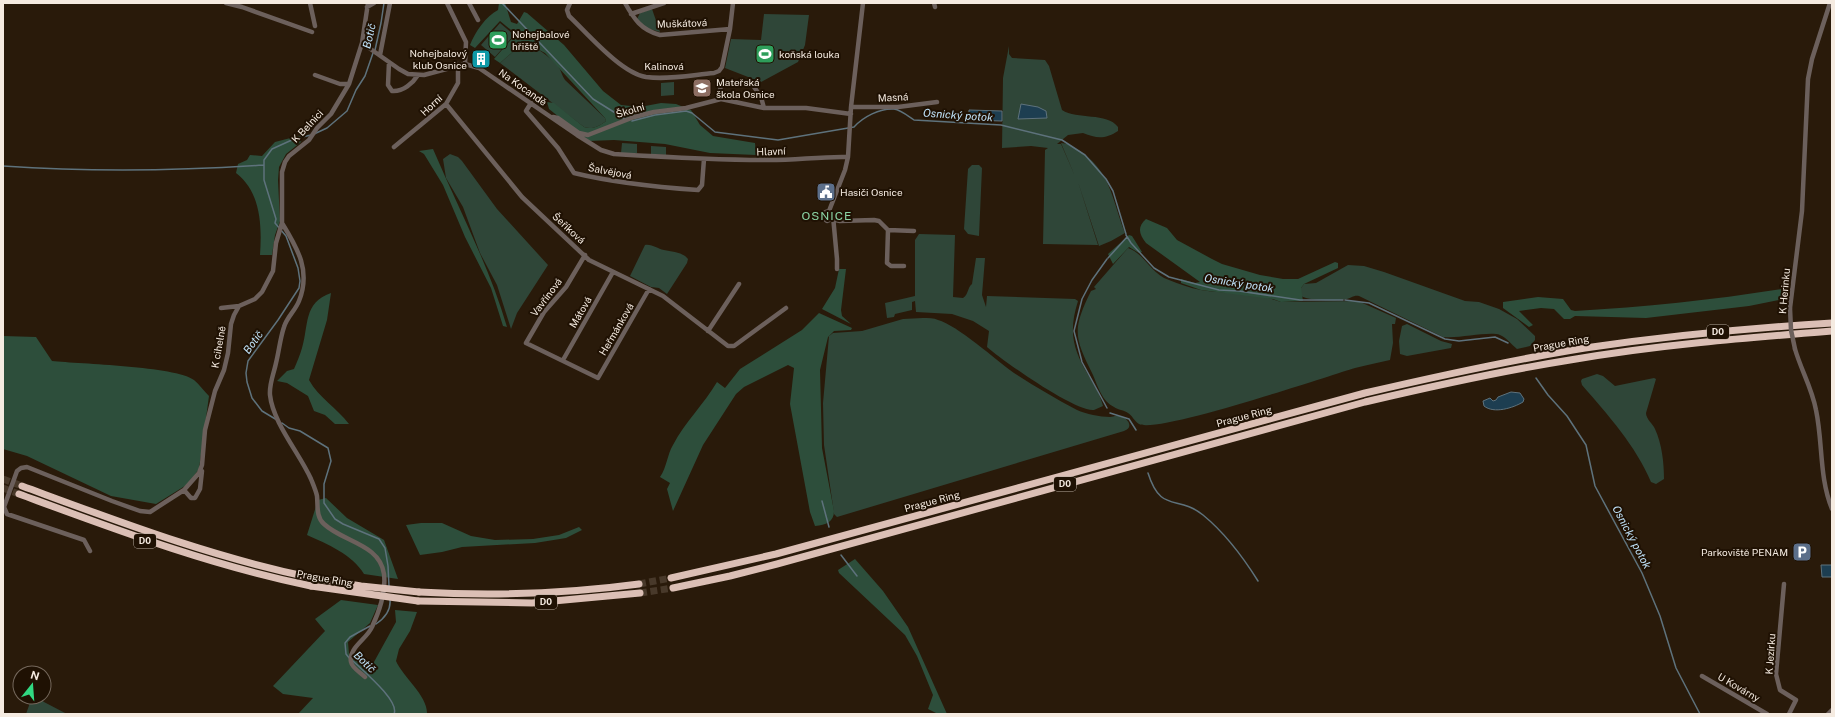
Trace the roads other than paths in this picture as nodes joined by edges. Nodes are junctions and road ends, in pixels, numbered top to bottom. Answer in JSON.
{"nodes":[{"id":1,"x":226,"y":3,"type":"edge"},
{"id":2,"x":310,"y":3,"type":"edge"},
{"id":3,"x":374,"y":3,"type":"edge"},
{"id":4,"x":390,"y":3,"type":"edge"},
{"id":5,"x":446,"y":3,"type":"edge"},
{"id":6,"x":469,"y":3,"type":"edge"},
{"id":7,"x":625,"y":3,"type":"edge"},
{"id":8,"x":664,"y":3,"type":"edge"},
{"id":9,"x":733,"y":3,"type":"edge"},
{"id":10,"x":863,"y":3,"type":"edge"},
{"id":11,"x":1830,"y":3,"type":"edge"},
{"id":12,"x":367,"y":5,"type":"edge"},
{"id":13,"x":568,"y":5,"type":"edge"},
{"id":14,"x":631,"y":14,"type":"junction"},
{"id":15,"x":478,"y":20,"type":"dead end"},
{"id":16,"x":315,"y":26,"type":"dead end"},
{"id":17,"x":730,"y":30,"type":"junction"},
{"id":18,"x":312,"y":32,"type":"dead end"},
{"id":19,"x":362,"y":43,"type":"junction"},
{"id":20,"x":378,"y":53,"type":"junction"},
{"id":21,"x":389,"y":62,"type":"junction"},
{"id":22,"x":458,"y":64,"type":"junction"},
{"id":23,"x":465,"y":64,"type":"junction"},
{"id":24,"x":315,"y":75,"type":"dead end"},
{"id":25,"x":418,"y":75,"type":"junction"},
{"id":26,"x":349,"y":84,"type":"junction"},
{"id":27,"x":721,"y":99,"type":"junction"},
{"id":28,"x":937,"y":102,"type":"dead end"},
{"id":29,"x":446,"y":104,"type":"junction"},
{"id":30,"x":531,"y":104,"type":"junction"},
{"id":31,"x":851,"y":107,"type":"junction"},
{"id":32,"x":764,"y":108,"type":"junction"},
{"id":33,"x":851,"y":114,"type":"junction"},
{"id":34,"x":550,"y":117,"type":"junction"},
{"id":35,"x":394,"y":147,"type":"dead end"},
{"id":36,"x":848,"y":157,"type":"junction"},
{"id":37,"x":704,"y":160,"type":"junction"},
{"id":38,"x":829,"y":211,"type":"junction"},
{"id":39,"x":832,"y":219,"type":"junction"},
{"id":40,"x":281,"y":226,"type":"junction"},
{"id":41,"x":888,"y":230,"type":"junction"},
{"id":42,"x":914,"y":231,"type":"dead end"},
{"id":43,"x":585,"y":255,"type":"junction"},
{"id":44,"x":904,"y":266,"type":"dead end"},
{"id":45,"x":837,"y":269,"type":"dead end"},
{"id":46,"x":613,"y":272,"type":"junction"},
{"id":47,"x":739,"y":284,"type":"dead end"},
{"id":48,"x":649,"y":289,"type":"junction"},
{"id":49,"x":239,"y":306,"type":"junction"},
{"id":50,"x":221,"y":308,"type":"dead end"},
{"id":51,"x":786,"y":308,"type":"dead end"},
{"id":52,"x":1832,"y":323,"type":"edge"},
{"id":53,"x":708,"y":331,"type":"junction"},
{"id":54,"x":1832,"y":331,"type":"edge"},
{"id":55,"x":563,"y":360,"type":"junction"},
{"id":56,"x":598,"y":378,"type":"joint"},
{"id":57,"x":202,"y":465,"type":"junction"},
{"id":58,"x":22,"y":486,"type":"tunnel mouth"},
{"id":59,"x":184,"y":490,"type":"junction"},
{"id":60,"x":19,"y":494,"type":"tunnel mouth"},
{"id":61,"x":1832,"y":509,"type":"edge"},
{"id":62,"x":90,"y":551,"type":"dead end"},
{"id":63,"x":671,"y":578,"type":"tunnel mouth"},
{"id":64,"x":639,"y":584,"type":"tunnel mouth"},
{"id":65,"x":1784,"y":584,"type":"dead end"},
{"id":66,"x":673,"y":588,"type":"tunnel mouth"},
{"id":67,"x":640,"y":593,"type":"tunnel mouth"},
{"id":68,"x":1702,"y":676,"type":"dead end"},
{"id":69,"x":365,"y":678,"type":"dead end"},
{"id":70,"x":1832,"y":710,"type":"edge"},
{"id":71,"x":1767,"y":714,"type":"edge"},
{"id":72,"x":1788,"y":714,"type":"edge"},
{"id":73,"x":1828,"y":714,"type":"edge"}],
"edges":[{"from":1,"to":18,"type":"street"},
{"from":2,"to":16,"type":"street"},
{"from":3,"to":12,"type":"street"},
{"from":4,"to":20,"type":"street"},
{"from":5,"to":23,"type":"street"},
{"from":6,"to":15,"type":"street"},
{"from":7,"to":14,"type":"street","name":"Muškátová"},
{"from":8,"to":14,"type":"street"},
{"from":9,"to":17,"type":"street","name":"Kalinová"},
{"from":10,"to":31,"type":"street"},
{"from":11,"to":61,"type":"street","name":"K Herinku","bridge":true},
{"from":12,"to":19,"type":"street"},
{"from":13,"to":17,"type":"street","name":"Kalinová"},
{"from":14,"to":17,"type":"street","name":"Muškátová"},
{"from":19,"to":20,"type":"street"},
{"from":19,"to":26,"type":"street","name":"K Belnici"},
{"from":20,"to":21,"type":"street"},
{"from":21,"to":25,"type":"street"},
{"from":21,"to":25,"type":"street"},
{"from":22,"to":23,"type":"street","name":"Na Kocandě"},
{"from":22,"to":25,"type":"street","name":"Na Kocandě"},
{"from":22,"to":29,"type":"street","name":"Horní"},
{"from":23,"to":30,"type":"street","name":"Na Kocandě"},
{"from":24,"to":26,"type":"street"},
{"from":26,"to":40,"type":"street","name":"K Belnici"},
{"from":27,"to":32,"type":"street","name":"Školní"},
{"from":27,"to":32,"type":"street"},
{"from":27,"to":34,"type":"street","name":"Školní"},
{"from":28,"to":31,"type":"street","name":"Masná"},
{"from":29,"to":35,"type":"street","name":"Horní"},
{"from":29,"to":43,"type":"street","name":"Šeříková"},
{"from":30,"to":34,"type":"street","name":"Na Kocandě"},
{"from":30,"to":37,"type":"street","name":"Šalvějová"},
{"from":31,"to":33,"type":"street"},
{"from":32,"to":33,"type":"street","name":"Školní"},
{"from":33,"to":36,"type":"street"},
{"from":34,"to":37,"type":"street","name":"Hlavní"},
{"from":36,"to":37,"type":"street","name":"Hlavní"},
{"from":36,"to":38,"type":"street"},
{"from":38,"to":39,"type":"street"},
{"from":38,"to":39,"type":"street"},
{"from":39,"to":41,"type":"street"},
{"from":39,"to":45,"type":"street"},
{"from":40,"to":49,"type":"street"},
{"from":40,"to":69,"type":"street"},
{"from":41,"to":42,"type":"street"},
{"from":41,"to":44,"type":"street"},
{"from":43,"to":46,"type":"street","name":"Šeříková"},
{"from":43,"to":55,"type":"street","name":"Vavřínová"},
{"from":46,"to":48,"type":"street","name":"Šeříková"},
{"from":46,"to":55,"type":"street","name":"Mátová"},
{"from":47,"to":53,"type":"street"},
{"from":48,"to":53,"type":"street","name":"Šeříková"},
{"from":48,"to":56,"type":"street","name":"Heřmánková"},
{"from":49,"to":50,"type":"street"},
{"from":49,"to":57,"type":"street","name":"K cihelně"},
{"from":51,"to":53,"type":"street","name":"Šeříková"},
{"from":52,"to":63,"type":"highway","name":"Prague Ring","number":"D0"},
{"from":54,"to":66,"type":"highway","name":"Prague Ring","number":"D0"},
{"from":55,"to":56,"type":"street","name":"Vavřínová"},
{"from":57,"to":59,"type":"street","name":"K cihelně"},
{"from":57,"to":59,"type":"street","name":"K cihelně"},
{"from":58,"to":64,"type":"highway","name":"Prague Ring","number":"D0","bridge":true},
{"from":59,"to":62,"type":"street","name":"K cihelně"},
{"from":60,"to":67,"type":"highway","name":"Prague Ring","number":"D0","bridge":true},
{"from":65,"to":72,"type":"street","name":"K Jezírku"},
{"from":68,"to":71,"type":"street","name":"U Kovárny"},
{"from":70,"to":73,"type":"street"}]}
